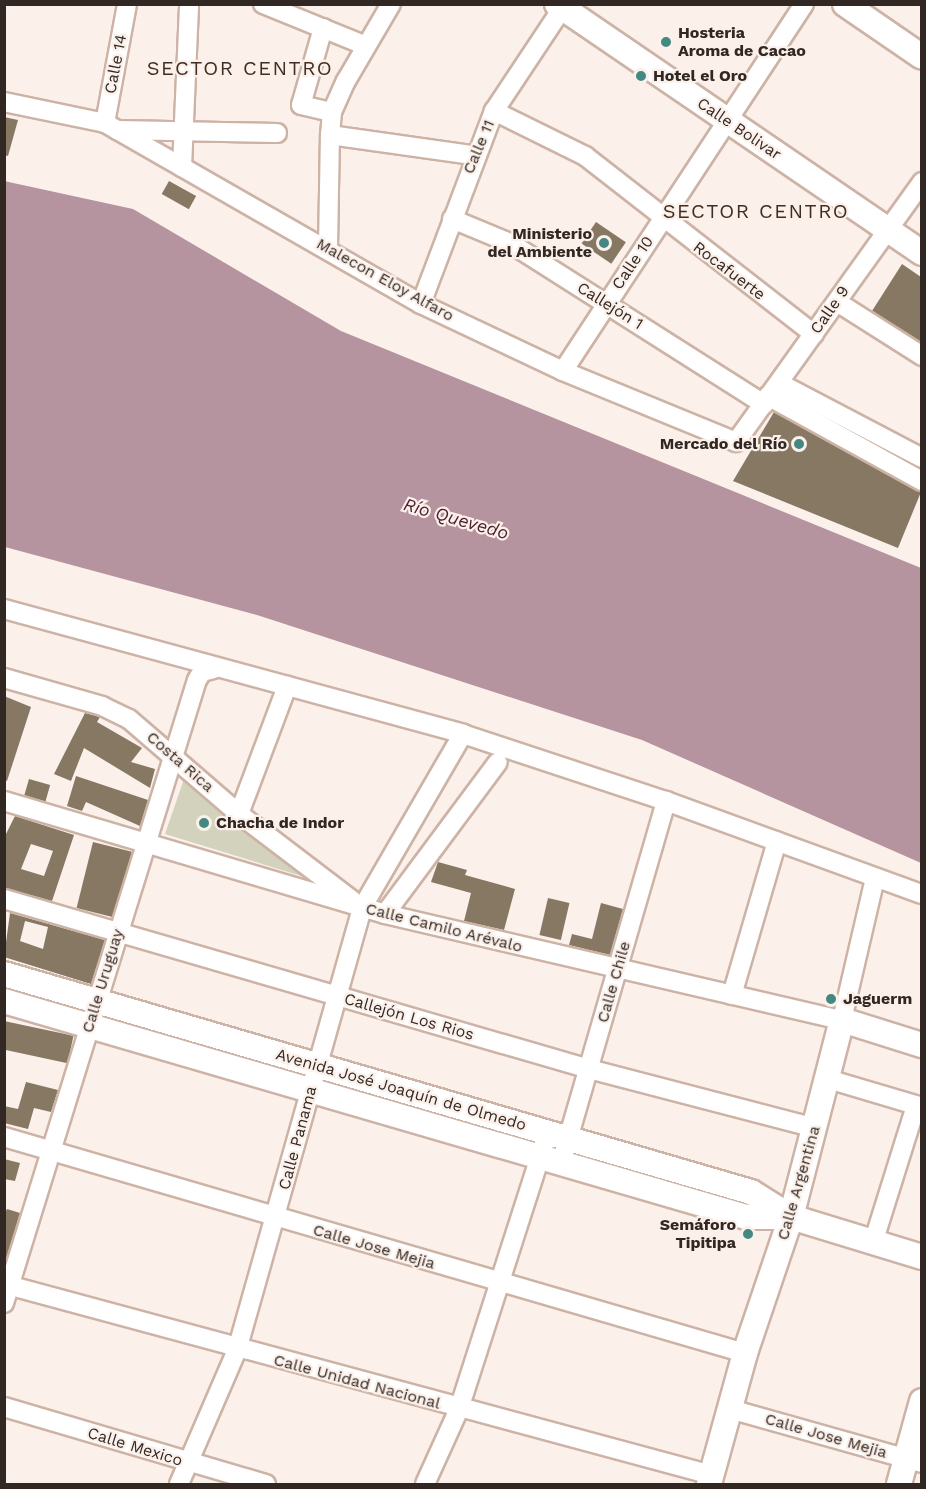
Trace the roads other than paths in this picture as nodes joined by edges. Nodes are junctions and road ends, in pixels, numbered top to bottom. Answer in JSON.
{"nodes":[{"id":1,"x":127,"y":4,"type":"edge"},
{"id":2,"x":189,"y":4,"type":"edge"},
{"id":3,"x":263,"y":4,"type":"edge"},
{"id":4,"x":391,"y":4,"type":"edge"},
{"id":5,"x":804,"y":4,"type":"edge"},
{"id":6,"x":845,"y":4,"type":"edge"},
{"id":7,"x":562,"y":6,"type":"edge"},
{"id":8,"x":323,"y":28,"type":"junction"},
{"id":9,"x":364,"y":45,"type":"junction"},
{"id":10,"x":921,"y":57,"type":"edge"},
{"id":11,"x":4,"y":102,"type":"edge"},
{"id":12,"x":494,"y":111,"type":"junction"},
{"id":13,"x":332,"y":112,"type":"junction"},
{"id":14,"x":729,"y":122,"type":"junction"},
{"id":15,"x":111,"y":126,"type":"junction"},
{"id":16,"x":183,"y":128,"type":"junction"},
{"id":17,"x":277,"y":133,"type":"dead end"},
{"id":18,"x":330,"y":135,"type":"junction"},
{"id":19,"x":473,"y":155,"type":"junction"},
{"id":20,"x":182,"y":167,"type":"junction"},
{"id":21,"x":921,"y":182,"type":"edge"},
{"id":22,"x":452,"y":219,"type":"junction"},
{"id":23,"x":662,"y":221,"type":"junction"},
{"id":24,"x":887,"y":229,"type":"junction"},
{"id":25,"x":328,"y":248,"type":"junction"},
{"id":26,"x":921,"y":253,"type":"edge"},
{"id":27,"x":837,"y":302,"type":"junction"},
{"id":28,"x":605,"y":303,"type":"junction"},
{"id":29,"x":421,"y":304,"type":"junction"},
{"id":30,"x":814,"y":334,"type":"junction"},
{"id":31,"x":921,"y":356,"type":"edge"},
{"id":32,"x":563,"y":371,"type":"junction"},
{"id":33,"x":770,"y":395,"type":"junction"},
{"id":34,"x":741,"y":441,"type":"joint"},
{"id":35,"x":921,"y":458,"type":"edge"},
{"id":36,"x":919,"y":474,"type":"edge"},
{"id":37,"x":4,"y":609,"type":"edge"},
{"id":38,"x":214,"y":669,"type":"junction"},
{"id":39,"x":4,"y":678,"type":"edge"},
{"id":40,"x":287,"y":686,"type":"junction"},
{"id":41,"x":463,"y":734,"type":"junction"},
{"id":42,"x":173,"y":755,"type":"junction"},
{"id":43,"x":498,"y":762,"type":"dead end"},
{"id":44,"x":4,"y":801,"type":"edge"},
{"id":45,"x":666,"y":801,"type":"junction"},
{"id":46,"x":239,"y":814,"type":"junction"},
{"id":47,"x":145,"y":842,"type":"junction"},
{"id":48,"x":777,"y":842,"type":"junction"},
{"id":49,"x":875,"y":878,"type":"junction"},
{"id":50,"x":921,"y":894,"type":"edge"},
{"id":51,"x":4,"y":899,"type":"edge"},
{"id":52,"x":362,"y":908,"type":"junction"},
{"id":53,"x":385,"y":914,"type":"junction"},
{"id":54,"x":118,"y":932,"type":"junction"},
{"id":55,"x":618,"y":971,"type":"junction"},
{"id":56,"x":4,"y":974,"type":"edge"},
{"id":57,"x":732,"y":995,"type":"junction"},
{"id":58,"x":337,"y":996,"type":"junction"},
{"id":59,"x":4,"y":1001,"type":"edge"},
{"id":60,"x":97,"y":1001,"type":"junction"},
{"id":61,"x":842,"y":1020,"type":"junction"},
{"id":62,"x":90,"y":1024,"type":"junction"},
{"id":63,"x":921,"y":1029,"type":"edge"},
{"id":64,"x":890,"y":1031,"type":"junction"},
{"id":65,"x":921,"y":1045,"type":"edge"},
{"id":66,"x":318,"y":1067,"type":"junction"},
{"id":67,"x":589,"y":1069,"type":"junction"},
{"id":68,"x":828,"y":1079,"type":"junction"},
{"id":69,"x":312,"y":1090,"type":"junction"},
{"id":70,"x":919,"y":1106,"type":"edge"},
{"id":71,"x":815,"y":1128,"type":"junction"},
{"id":72,"x":558,"y":1134,"type":"junction"},
{"id":73,"x":4,"y":1137,"type":"edge"},
{"id":74,"x":52,"y":1151,"type":"junction"},
{"id":75,"x":550,"y":1160,"type":"junction"},
{"id":76,"x":791,"y":1217,"type":"junction"},
{"id":77,"x":276,"y":1218,"type":"junction"},
{"id":78,"x":873,"y":1243,"type":"junction"},
{"id":79,"x":921,"y":1257,"type":"edge"},
{"id":80,"x":502,"y":1285,"type":"junction"},
{"id":81,"x":7,"y":1291,"type":"edge"},
{"id":82,"x":237,"y":1350,"type":"junction"},
{"id":83,"x":745,"y":1353,"type":"junction"},
{"id":84,"x":921,"y":1401,"type":"edge"},
{"id":85,"x":4,"y":1407,"type":"edge"},
{"id":86,"x":730,"y":1409,"type":"junction"},
{"id":87,"x":459,"y":1410,"type":"junction"},
{"id":88,"x":913,"y":1461,"type":"edge"},
{"id":89,"x":190,"y":1464,"type":"junction"},
{"id":90,"x":710,"y":1480,"type":"edge"},
{"id":91,"x":179,"y":1485,"type":"edge"},
{"id":92,"x":266,"y":1485,"type":"edge"},
{"id":93,"x":425,"y":1485,"type":"edge"},
{"id":94,"x":899,"y":1485,"type":"edge"}],
"edges":[{"from":1,"to":15,"type":"street","name":"Calle 14"},
{"from":2,"to":16,"type":"street"},
{"from":3,"to":8,"type":"street"},
{"from":4,"to":9,"type":"street"},
{"from":5,"to":14,"type":"street","name":"Calle 10"},
{"from":6,"to":10,"type":"main road"},
{"from":7,"to":12,"type":"street","name":"Calle 11"},
{"from":7,"to":14,"type":"main road","name":"Calle Bolivar"},
{"from":8,"to":9,"type":"street"},
{"from":8,"to":13,"type":"street"},
{"from":9,"to":13,"type":"street"},
{"from":11,"to":15,"type":"street"},
{"from":12,"to":19,"type":"street","name":"Calle 11"},
{"from":12,"to":23,"type":"street","name":"Rocafuerte"},
{"from":13,"to":18,"type":"street"},
{"from":14,"to":23,"type":"street","name":"Calle 10"},
{"from":14,"to":24,"type":"main road","name":"Calle Bolivar"},
{"from":15,"to":16,"type":"street"},
{"from":15,"to":20,"type":"street","name":"Malecon Eloy Alfaro"},
{"from":16,"to":17,"type":"street"},
{"from":16,"to":20,"type":"street"},
{"from":18,"to":19,"type":"street"},
{"from":18,"to":25,"type":"street"},
{"from":19,"to":22,"type":"street","name":"Calle 11"},
{"from":20,"to":25,"type":"street","name":"Malecon Eloy Alfaro"},
{"from":21,"to":24,"type":"street","name":"Calle 9"},
{"from":22,"to":28,"type":"street","name":"Callejón 1"},
{"from":22,"to":29,"type":"street","name":"Calle 11"},
{"from":23,"to":28,"type":"street","name":"Calle 10"},
{"from":23,"to":30,"type":"street","name":"Rocafuerte"},
{"from":24,"to":26,"type":"main road","name":"Calle Bolivar"},
{"from":24,"to":27,"type":"street","name":"Calle 9"},
{"from":25,"to":29,"type":"street","name":"Malecon Eloy Alfaro"},
{"from":27,"to":30,"type":"street","name":"Calle 9"},
{"from":27,"to":31,"type":"street"},
{"from":28,"to":32,"type":"street","name":"Calle 10"},
{"from":28,"to":33,"type":"street","name":"Callejón 1"},
{"from":29,"to":32,"type":"street","name":"Malecon Eloy Alfaro"},
{"from":30,"to":33,"type":"street","name":"Calle 9"},
{"from":32,"to":34,"type":"street","name":"Malecon Eloy Alfaro"},
{"from":33,"to":34,"type":"street","name":"Calle 9"},
{"from":33,"to":35,"type":"street"},
{"from":33,"to":36,"type":"street"},
{"from":37,"to":38,"type":"street"},
{"from":38,"to":40,"type":"street"},
{"from":38,"to":42,"type":"street","name":"Calle Uruguay"},
{"from":39,"to":42,"type":"street","name":"Costa Rica"},
{"from":40,"to":41,"type":"street"},
{"from":40,"to":46,"type":"street"},
{"from":41,"to":45,"type":"street"},
{"from":41,"to":52,"type":"street","name":"Calle Panama"},
{"from":42,"to":46,"type":"street","name":"Costa Rica"},
{"from":42,"to":47,"type":"street","name":"Calle Uruguay"},
{"from":43,"to":53,"type":"street"},
{"from":44,"to":47,"type":"street","name":"Calle Camilo Arévalo"},
{"from":45,"to":48,"type":"street"},
{"from":45,"to":55,"type":"street","name":"Calle Chile"},
{"from":46,"to":52,"type":"street","name":"Costa Rica"},
{"from":47,"to":52,"type":"street","name":"Calle Camilo Arévalo"},
{"from":47,"to":54,"type":"street","name":"Calle Uruguay"},
{"from":48,"to":49,"type":"street"},
{"from":48,"to":57,"type":"street"},
{"from":49,"to":50,"type":"street"},
{"from":49,"to":61,"type":"street","name":"Calle Argentina"},
{"from":51,"to":54,"type":"street","name":"Callejón Los Rios"},
{"from":52,"to":53,"type":"street","name":"Calle Camilo Arévalo"},
{"from":52,"to":58,"type":"street","name":"Calle Panama"},
{"from":53,"to":55,"type":"street","name":"Calle Camilo Arévalo"},
{"from":54,"to":58,"type":"street","name":"Callejón Los Rios"},
{"from":54,"to":60,"type":"street","name":"Calle Uruguay"},
{"from":55,"to":57,"type":"street","name":"Calle Camilo Arévalo"},
{"from":55,"to":67,"type":"street","name":"Calle Chile"},
{"from":56,"to":60,"type":"main road","name":"Avenida José Joaquín de Olmedo"},
{"from":57,"to":61,"type":"street","name":"Calle Camilo Arévalo"},
{"from":58,"to":66,"type":"street","name":"Calle Panama"},
{"from":58,"to":67,"type":"street","name":"Callejón Los Rios"},
{"from":59,"to":62,"type":"main road","name":"Avenida José Joaquín de Olmedo"},
{"from":60,"to":62,"type":"street","name":"Calle Uruguay"},
{"from":60,"to":66,"type":"main road","name":"Avenida José Joaquín de Olmedo"},
{"from":61,"to":64,"type":"main road","name":"Calle Camilo Arévalo"},
{"from":61,"to":68,"type":"main road","name":"Calle Argentina"},
{"from":62,"to":69,"type":"main road","name":"Avenida José Joaquín de Olmedo"},
{"from":62,"to":74,"type":"street","name":"Calle Uruguay"},
{"from":63,"to":64,"type":"main road","name":"Calle Camilo Arévalo"},
{"from":64,"to":65,"type":"main road","name":"Calle Camilo Arévalo"},
{"from":66,"to":69,"type":"street","name":"Calle Panama"},
{"from":66,"to":72,"type":"main road","name":"Avenida José Joaquín de Olmedo"},
{"from":67,"to":71,"type":"street","name":"Callejón Los Rios"},
{"from":67,"to":72,"type":"street","name":"Calle Chile"},
{"from":68,"to":70,"type":"street"},
{"from":68,"to":71,"type":"main road","name":"Calle Argentina"},
{"from":69,"to":75,"type":"main road","name":"Avenida José Joaquín de Olmedo"},
{"from":69,"to":77,"type":"street","name":"Calle Panama"},
{"from":70,"to":78,"type":"street"},
{"from":71,"to":76,"type":"main road","name":"Calle Argentina"},
{"from":72,"to":75,"type":"street","name":"Calle Chile"},
{"from":72,"to":76,"type":"main road","name":"Avenida José Joaquín de Olmedo"},
{"from":73,"to":74,"type":"street","name":"Calle Jose Mejia"},
{"from":74,"to":77,"type":"street","name":"Calle Jose Mejia"},
{"from":74,"to":81,"type":"street","name":"Calle Uruguay"},
{"from":75,"to":76,"type":"main road","name":"Avenida José Joaquín de Olmedo"},
{"from":75,"to":80,"type":"street","name":"Calle Chile"},
{"from":76,"to":78,"type":"main road","name":"Avenida José Joaquín de Olmedo"},
{"from":76,"to":83,"type":"main road","name":"Calle Argentina"},
{"from":77,"to":80,"type":"street","name":"Calle Jose Mejia"},
{"from":77,"to":82,"type":"street","name":"Calle Panama"},
{"from":78,"to":79,"type":"main road","name":"Avenida José Joaquín de Olmedo"},
{"from":80,"to":83,"type":"street","name":"Calle Jose Mejia"},
{"from":80,"to":87,"type":"street","name":"Calle Chile"},
{"from":81,"to":82,"type":"street","name":"Calle Unidad Nacional"},
{"from":82,"to":87,"type":"street","name":"Calle Unidad Nacional"},
{"from":82,"to":89,"type":"street","name":"Calle Panama"},
{"from":83,"to":86,"type":"main road","name":"Calle Argentina"},
{"from":84,"to":88,"type":"main road"},
{"from":85,"to":89,"type":"street","name":"Calle Mexico"},
{"from":86,"to":88,"type":"street","name":"Calle Jose Mejia"},
{"from":86,"to":90,"type":"main road","name":"Calle Argentina"},
{"from":87,"to":90,"type":"street","name":"Calle Unidad Nacional"},
{"from":87,"to":93,"type":"street","name":"Calle Chile"},
{"from":88,"to":94,"type":"main road"},
{"from":89,"to":91,"type":"street","name":"Calle Panama"},
{"from":89,"to":92,"type":"street","name":"Calle Mexico"}]}
